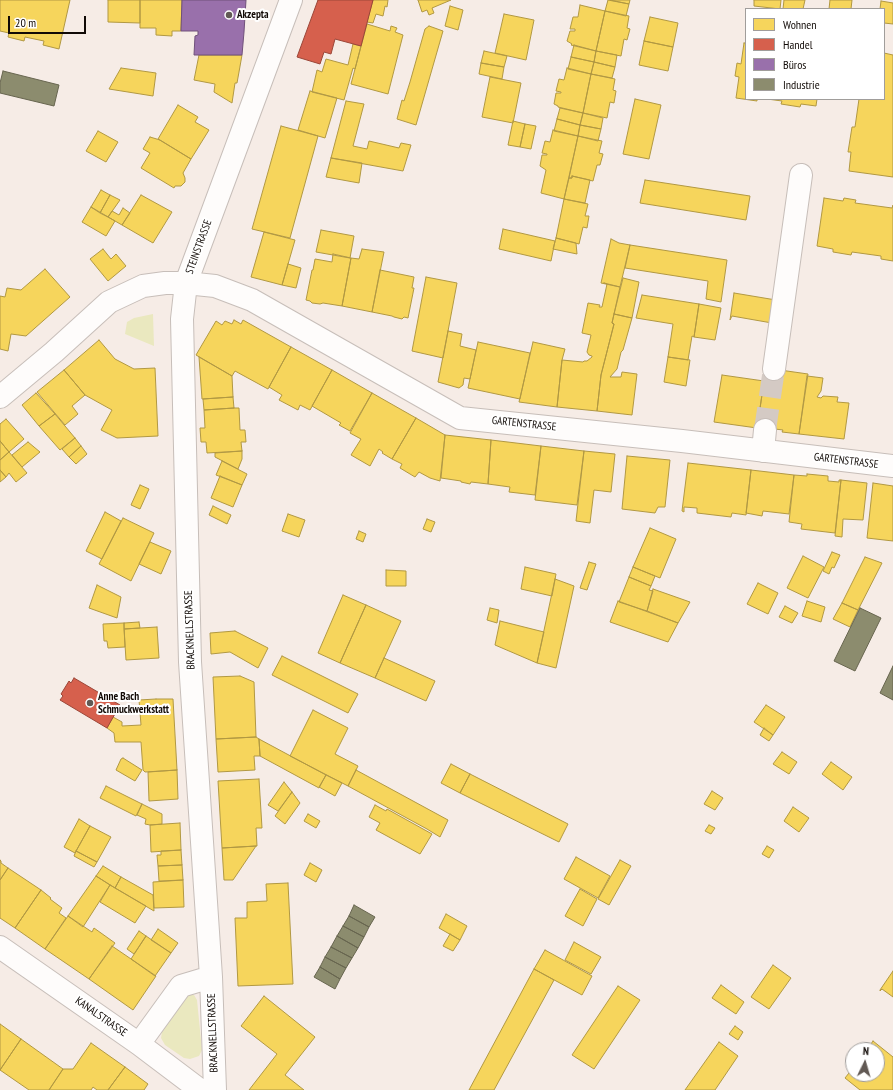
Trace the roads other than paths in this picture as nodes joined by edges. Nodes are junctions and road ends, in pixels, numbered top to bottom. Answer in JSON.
{"nodes":[{"id":1,"x":291,"y":0,"type":"edge"},
{"id":2,"x":801,"y":175,"type":"dead end"},
{"id":3,"x":186,"y":283,"type":"junction"},
{"id":4,"x":774,"y":369,"type":"tunnel mouth"},
{"id":5,"x":0,"y":397,"type":"edge"},
{"id":6,"x":893,"y":466,"type":"edge"},
{"id":7,"x":0,"y":947,"type":"edge"},
{"id":8,"x":211,"y":977,"type":"junction"},
{"id":9,"x":139,"y":1044,"type":"junction"},
{"id":10,"x":200,"y":1090,"type":"edge"},
{"id":11,"x":215,"y":1090,"type":"edge"}],
"edges":[{"from":1,"to":3,"type":"street","name":"STEINSTRASSE"},
{"from":2,"to":4,"type":"street"},
{"from":3,"to":5,"type":"street","name":"STEINSTRASSE"},
{"from":3,"to":6,"type":"street","name":"GARTENSTRASSE"},
{"from":3,"to":8,"type":"street","name":"BRACKNELLSTRASSE"},
{"from":7,"to":9,"type":"street","name":"KANALSTRASSE"},
{"from":8,"to":9,"type":"street","name":"BRACKNELLSTRASSE"},
{"from":8,"to":11,"type":"street","name":"BRACKNELLSTRASSE"},
{"from":9,"to":10,"type":"street","name":"KANALSTRASSE"}]}
